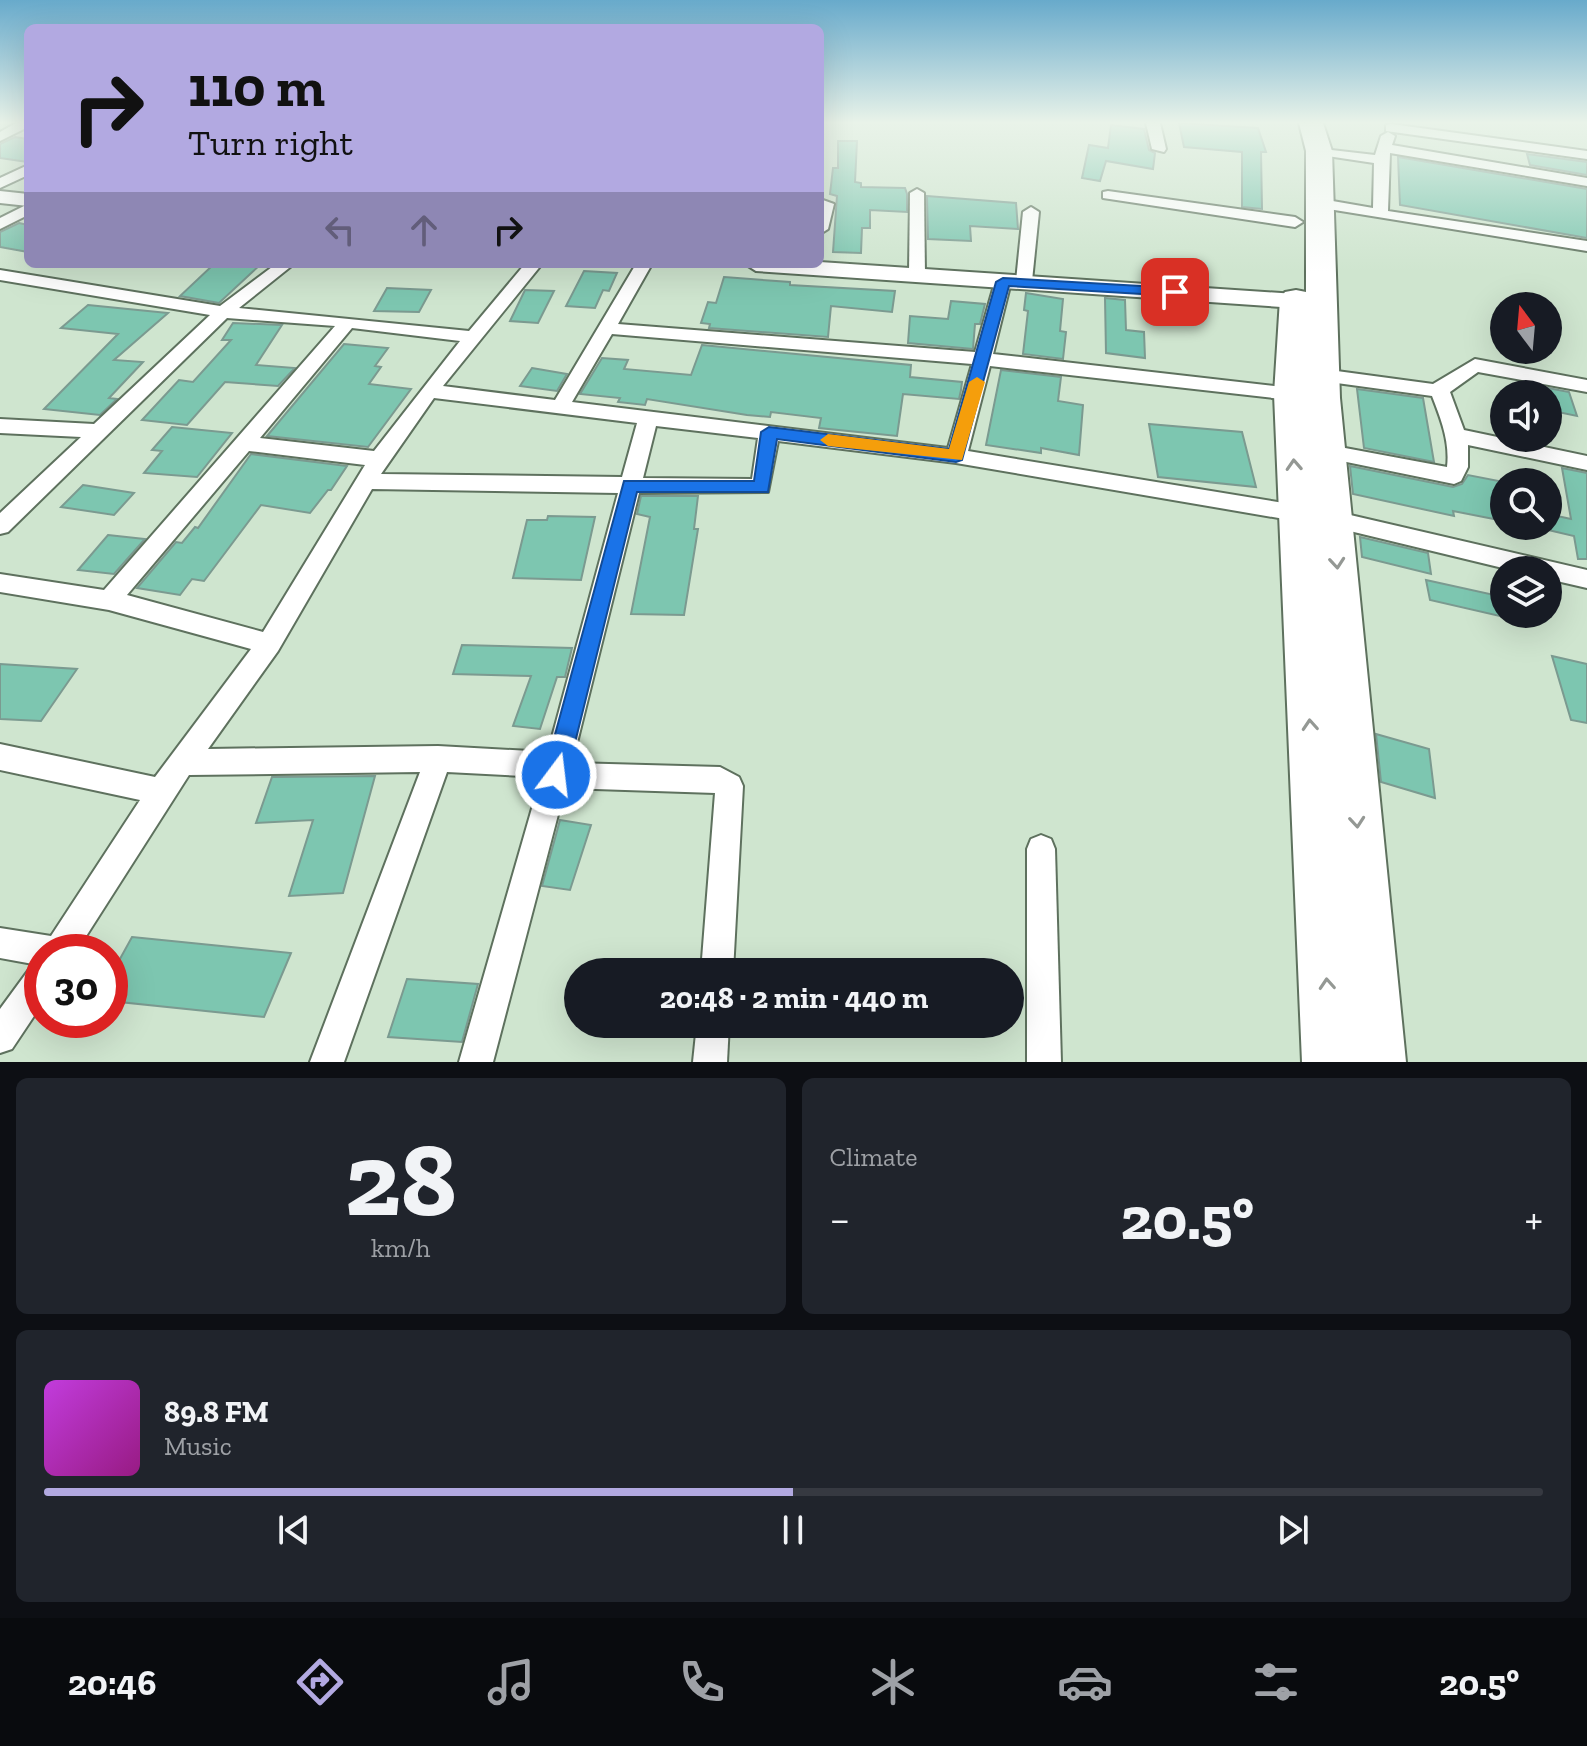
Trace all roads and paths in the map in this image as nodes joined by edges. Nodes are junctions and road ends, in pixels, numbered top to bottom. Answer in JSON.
{"nodes":[{"id":1,"x":21,"y":173,"type":"edge"},
{"id":2,"x":1302,"y":173,"type":"edge"},
{"id":3,"x":1381,"y":173,"type":"edge"},
{"id":4,"x":1518,"y":173,"type":"edge"},
{"id":5,"x":1587,"y":182,"type":"edge"},
{"id":6,"x":0,"y":184,"type":"edge"},
{"id":7,"x":917,"y":193,"type":"dead end"},
{"id":8,"x":1108,"y":195,"type":"dead end"},
{"id":9,"x":0,"y":197,"type":"edge"},
{"id":10,"x":24,"y":200,"type":"edge"},
{"id":11,"x":24,"y":211,"type":"edge"},
{"id":12,"x":1031,"y":212,"type":"dead end"},
{"id":13,"x":1308,"y":213,"type":"junction"},
{"id":14,"x":1380,"y":214,"type":"junction"},
{"id":15,"x":0,"y":224,"type":"edge"},
{"id":16,"x":1587,"y":246,"type":"edge"},
{"id":17,"x":824,"y":267,"type":"edge"},
{"id":18,"x":33,"y":268,"type":"edge"},
{"id":19,"x":281,"y":268,"type":"edge"},
{"id":20,"x":531,"y":268,"type":"edge"},
{"id":21,"x":642,"y":268,"type":"edge"},
{"id":22,"x":0,"y":275,"type":"edge"},
{"id":23,"x":917,"y":275,"type":"junction"},
{"id":24,"x":21,"y":276,"type":"junction"},
{"id":25,"x":1014,"y":282,"type":"junction"},
{"id":26,"x":0,"y":291,"type":"edge"},
{"id":27,"x":1296,"y":301,"type":"junction"},
{"id":28,"x":223,"y":312,"type":"junction"},
{"id":29,"x":348,"y":322,"type":"junction"},
{"id":30,"x":606,"y":328,"type":"junction"},
{"id":31,"x":472,"y":337,"type":"junction"},
{"id":32,"x":984,"y":359,"type":"junction"},
{"id":33,"x":1307,"y":384,"type":"junction"},
{"id":34,"x":1587,"y":386,"type":"edge"},
{"id":35,"x":1439,"y":389,"type":"junction"},
{"id":36,"x":429,"y":391,"type":"junction"},
{"id":37,"x":560,"y":407,"type":"junction"},
{"id":38,"x":648,"y":417,"type":"junction"},
{"id":39,"x":0,"y":426,"type":"edge"},
{"id":40,"x":100,"y":431,"type":"junction"},
{"id":41,"x":769,"y":432,"type":"junction"},
{"id":42,"x":1457,"y":436,"type":"junction"},
{"id":43,"x":244,"y":443,"type":"junction"},
{"id":44,"x":1329,"y":452,"type":"junction"},
{"id":45,"x":956,"y":456,"type":"junction"},
{"id":46,"x":1587,"y":463,"type":"edge"},
{"id":47,"x":372,"y":470,"type":"junction"},
{"id":48,"x":630,"y":485,"type":"junction"},
{"id":49,"x":1315,"y":516,"type":"junction"},
{"id":50,"x":0,"y":526,"type":"edge"},
{"id":51,"x":1587,"y":579,"type":"edge"},
{"id":52,"x":0,"y":583,"type":"edge"},
{"id":53,"x":109,"y":600,"type":"junction"},
{"id":54,"x":269,"y":644,"type":"junction"},
{"id":55,"x":0,"y":757,"type":"edge"},
{"id":56,"x":438,"y":759,"type":"junction"},
{"id":57,"x":182,"y":762,"type":"junction"},
{"id":58,"x":557,"y":770,"type":"junction"},
{"id":59,"x":163,"y":792,"type":"junction"},
{"id":60,"x":1041,"y":849,"type":"dead end"},
{"id":61,"x":69,"y":934,"type":"edge"},
{"id":62,"x":0,"y":943,"type":"edge"},
{"id":63,"x":24,"y":947,"type":"edge"},
{"id":64,"x":718,"y":958,"type":"edge"},
{"id":65,"x":24,"y":1002,"type":"edge"},
{"id":66,"x":0,"y":1037,"type":"edge"},
{"id":67,"x":712,"y":1038,"type":"edge"},
{"id":68,"x":327,"y":1062,"type":"edge"},
{"id":69,"x":476,"y":1062,"type":"edge"},
{"id":70,"x":710,"y":1062,"type":"edge"},
{"id":71,"x":1044,"y":1062,"type":"edge"},
{"id":72,"x":1332,"y":1062,"type":"edge"},
{"id":73,"x":1376,"y":1062,"type":"edge"}],
"edges":[{"from":1,"to":6,"type":"street"},
{"from":2,"to":13,"type":"highway"},
{"from":3,"to":14,"type":"street"},
{"from":4,"to":5,"type":"street"},
{"from":7,"to":23,"type":"street"},
{"from":8,"to":13,"type":"street"},
{"from":9,"to":10,"type":"street"},
{"from":11,"to":15,"type":"street"},
{"from":12,"to":25,"type":"street"},
{"from":13,"to":14,"type":"street"},
{"from":13,"to":27,"type":"highway"},
{"from":13,"to":33,"type":"highway"},
{"from":14,"to":16,"type":"street"},
{"from":17,"to":23,"type":"street"},
{"from":18,"to":24,"type":"street"},
{"from":19,"to":28,"type":"street"},
{"from":20,"to":31,"type":"street"},
{"from":21,"to":30,"type":"street"},
{"from":22,"to":24,"type":"street"},
{"from":23,"to":25,"type":"street"},
{"from":24,"to":26,"type":"street"},
{"from":24,"to":28,"type":"street"},
{"from":25,"to":27,"type":"street"},
{"from":25,"to":32,"type":"street"},
{"from":27,"to":33,"type":"highway"},
{"from":28,"to":29,"type":"street"},
{"from":28,"to":40,"type":"street"},
{"from":29,"to":31,"type":"street"},
{"from":29,"to":43,"type":"street"},
{"from":30,"to":32,"type":"street"},
{"from":30,"to":37,"type":"street"},
{"from":31,"to":36,"type":"street"},
{"from":32,"to":33,"type":"street"},
{"from":32,"to":45,"type":"street"},
{"from":33,"to":35,"type":"street"},
{"from":33,"to":44,"type":"highway"},
{"from":49,"to":33,"type":"highway","one_way":true},
{"from":34,"to":35,"type":"street"},
{"from":35,"to":42,"type":"street"},
{"from":36,"to":37,"type":"street"},
{"from":36,"to":47,"type":"street"},
{"from":37,"to":38,"type":"street"},
{"from":38,"to":41,"type":"street"},
{"from":38,"to":48,"type":"street"},
{"from":39,"to":40,"type":"street"},
{"from":40,"to":50,"type":"street"},
{"from":41,"to":45,"type":"street"},
{"from":41,"to":48,"type":"street"},
{"from":42,"to":44,"type":"street"},
{"from":42,"to":46,"type":"street"},
{"from":43,"to":47,"type":"street"},
{"from":43,"to":53,"type":"street"},
{"from":44,"to":49,"type":"highway"},
{"from":45,"to":49,"type":"street"},
{"from":47,"to":48,"type":"street"},
{"from":47,"to":54,"type":"street"},
{"from":48,"to":58,"type":"street"},
{"from":49,"to":51,"type":"street"},
{"from":72,"to":49,"type":"highway","one_way":true},
{"from":49,"to":73,"type":"highway","one_way":true},
{"from":52,"to":53,"type":"street"},
{"from":53,"to":54,"type":"street"},
{"from":54,"to":57,"type":"street"},
{"from":55,"to":59,"type":"street"},
{"from":56,"to":57,"type":"street"},
{"from":56,"to":58,"type":"street"},
{"from":56,"to":68,"type":"street"},
{"from":57,"to":59,"type":"street"},
{"from":58,"to":64,"type":"street"},
{"from":58,"to":69,"type":"street"},
{"from":59,"to":61,"type":"street"},
{"from":60,"to":71,"type":"street"},
{"from":62,"to":63,"type":"street"},
{"from":65,"to":66,"type":"street"},
{"from":67,"to":70,"type":"street"}]}
